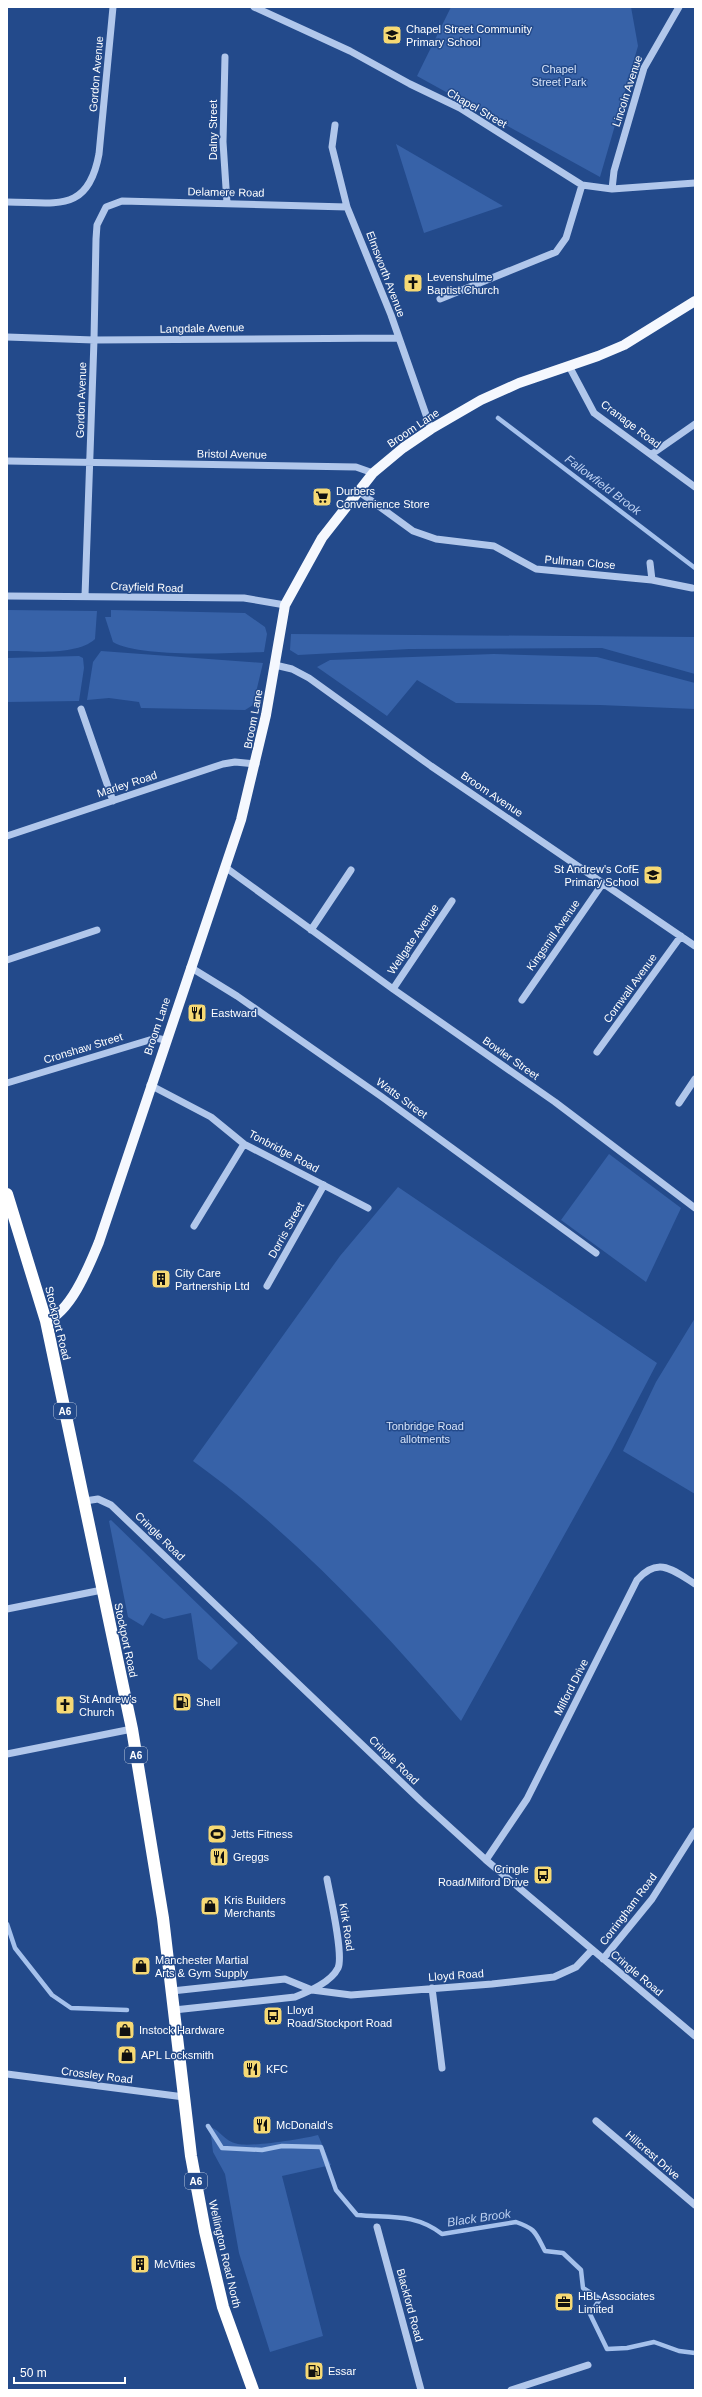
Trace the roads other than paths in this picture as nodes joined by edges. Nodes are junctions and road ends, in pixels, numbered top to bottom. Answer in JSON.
{"nodes":[{"id":1,"x":113,"y":7,"type":"edge"},
{"id":2,"x":254,"y":7,"type":"edge"},
{"id":3,"x":679,"y":7,"type":"edge"},
{"id":4,"x":224,"y":57,"type":"dead end"},
{"id":5,"x":335,"y":125,"type":"dead end"},
{"id":6,"x":695,"y":183,"type":"edge"},
{"id":7,"x":582,"y":185,"type":"junction"},
{"id":8,"x":612,"y":189,"type":"junction"},
{"id":9,"x":7,"y":202,"type":"edge"},
{"id":10,"x":227,"y":203,"type":"junction"},
{"id":11,"x":106,"y":207,"type":"joint"},
{"id":12,"x":347,"y":207,"type":"junction"},
{"id":13,"x":440,"y":299,"type":"dead end"},
{"id":14,"x":695,"y":301,"type":"edge"},
{"id":15,"x":7,"y":338,"type":"edge"},
{"id":16,"x":398,"y":338,"type":"junction"},
{"id":17,"x":94,"y":340,"type":"junction"},
{"id":18,"x":569,"y":366,"type":"junction"},
{"id":19,"x":695,"y":424,"type":"edge"},
{"id":20,"x":431,"y":429,"type":"junction"},
{"id":21,"x":652,"y":454,"type":"junction"},
{"id":22,"x":7,"y":461,"type":"edge"},
{"id":23,"x":90,"y":462,"type":"junction"},
{"id":24,"x":373,"y":473,"type":"junction"},
{"id":25,"x":695,"y":487,"type":"edge"},
{"id":26,"x":358,"y":491,"type":"junction"},
{"id":27,"x":650,"y":562,"type":"dead end"},
{"id":28,"x":652,"y":580,"type":"junction"},
{"id":29,"x":692,"y":588,"type":"dead end"},
{"id":30,"x":7,"y":596,"type":"edge"},
{"id":31,"x":84,"y":596,"type":"junction"},
{"id":32,"x":285,"y":605,"type":"junction"},
{"id":33,"x":275,"y":665,"type":"junction"},
{"id":34,"x":81,"y":709,"type":"dead end"},
{"id":35,"x":256,"y":764,"type":"junction"},
{"id":36,"x":113,"y":801,"type":"junction"},
{"id":37,"x":7,"y":836,"type":"edge"},
{"id":38,"x":225,"y":867,"type":"junction"},
{"id":39,"x":351,"y":870,"type":"dead end"},
{"id":40,"x":603,"y":883,"type":"junction"},
{"id":41,"x":452,"y":901,"type":"dead end"},
{"id":42,"x":97,"y":930,"type":"dead end"},
{"id":43,"x":311,"y":930,"type":"junction"},
{"id":44,"x":681,"y":936,"type":"junction"},
{"id":45,"x":695,"y":946,"type":"edge"},
{"id":46,"x":7,"y":960,"type":"edge"},
{"id":47,"x":190,"y":967,"type":"junction"},
{"id":48,"x":393,"y":989,"type":"junction"},
{"id":49,"x":522,"y":1000,"type":"dead end"},
{"id":50,"x":165,"y":1040,"type":"junction"},
{"id":51,"x":597,"y":1052,"type":"dead end"},
{"id":52,"x":695,"y":1079,"type":"edge"},
{"id":53,"x":7,"y":1083,"type":"edge"},
{"id":54,"x":150,"y":1085,"type":"junction"},
{"id":55,"x":679,"y":1103,"type":"dead end"},
{"id":56,"x":244,"y":1144,"type":"junction"},
{"id":57,"x":324,"y":1184,"type":"junction"},
{"id":58,"x":7,"y":1194,"type":"edge"},
{"id":59,"x":368,"y":1208,"type":"dead end"},
{"id":60,"x":695,"y":1208,"type":"edge"},
{"id":61,"x":12,"y":1224,"type":"edge"},
{"id":62,"x":194,"y":1226,"type":"dead end"},
{"id":63,"x":596,"y":1253,"type":"dead end"},
{"id":64,"x":267,"y":1286,"type":"dead end"},
{"id":65,"x":46,"y":1321,"type":"junction"},
{"id":66,"x":85,"y":1501,"type":"junction"},
{"id":67,"x":695,"y":1584,"type":"edge"},
{"id":68,"x":102,"y":1590,"type":"junction"},
{"id":69,"x":7,"y":1609,"type":"edge"},
{"id":70,"x":132,"y":1729,"type":"junction"},
{"id":71,"x":7,"y":1754,"type":"edge"},
{"id":72,"x":695,"y":1831,"type":"edge"},
{"id":73,"x":486,"y":1860,"type":"junction"},
{"id":74,"x":327,"y":1878,"type":"dead end"},
{"id":75,"x":592,"y":1950,"type":"junction"},
{"id":76,"x":603,"y":1959,"type":"junction"},
{"id":77,"x":432,"y":1988,"type":"junction"},
{"id":78,"x":312,"y":1990,"type":"junction"},
{"id":79,"x":172,"y":1991,"type":"junction"},
{"id":80,"x":174,"y":2010,"type":"junction"},
{"id":81,"x":695,"y":2036,"type":"edge"},
{"id":82,"x":442,"y":2068,"type":"dead end"},
{"id":83,"x":7,"y":2074,"type":"edge"},
{"id":84,"x":184,"y":2097,"type":"junction"},
{"id":85,"x":596,"y":2121,"type":"dead end"},
{"id":86,"x":695,"y":2205,"type":"edge"},
{"id":87,"x":377,"y":2226,"type":"dead end"},
{"id":88,"x":588,"y":2365,"type":"dead end"},
{"id":89,"x":253,"y":2390,"type":"edge"},
{"id":90,"x":421,"y":2390,"type":"edge"},
{"id":91,"x":511,"y":2390,"type":"edge"}],
"edges":[{"from":1,"to":9,"type":"street","name":"Gordon Avenue"},
{"from":2,"to":7,"type":"street","name":"Chapel Street"},
{"from":3,"to":8,"type":"street","name":"Lincoln Avenue"},
{"from":4,"to":10,"type":"street","name":"Dalny Street"},
{"from":5,"to":12,"type":"street","name":"Elmsworth Avenue"},
{"from":6,"to":8,"type":"street","name":"Chapel Street"},
{"from":7,"to":8,"type":"street","name":"Chapel Street"},
{"from":7,"to":13,"type":"street"},
{"from":10,"to":11,"type":"street","name":"Delamere Road"},
{"from":10,"to":12,"type":"street","name":"Delamere Road"},
{"from":11,"to":17,"type":"street","name":"Gordon Avenue"},
{"from":12,"to":16,"type":"street","name":"Elmsworth Avenue"},
{"from":14,"to":18,"type":"main road","name":"Broom Lane"},
{"from":15,"to":17,"type":"street","name":"Langdale Avenue"},
{"from":16,"to":17,"type":"street","name":"Langdale Avenue"},
{"from":16,"to":20,"type":"street","name":"Elmsworth Avenue"},
{"from":17,"to":23,"type":"street","name":"Gordon Avenue"},
{"from":18,"to":20,"type":"main road","name":"Broom Lane"},
{"from":18,"to":21,"type":"street","name":"Cranage Road"},
{"from":19,"to":21,"type":"street"},
{"from":20,"to":24,"type":"main road","name":"Broom Lane"},
{"from":21,"to":25,"type":"street","name":"Cranage Road"},
{"from":22,"to":23,"type":"street","name":"Bristol Avenue"},
{"from":23,"to":24,"type":"street","name":"Bristol Avenue"},
{"from":23,"to":31,"type":"street","name":"Gordon Avenue"},
{"from":24,"to":26,"type":"main road","name":"Broom Lane"},
{"from":26,"to":28,"type":"street","name":"Pullman Close"},
{"from":26,"to":32,"type":"main road","name":"Broom Lane"},
{"from":27,"to":28,"type":"street"},
{"from":28,"to":29,"type":"street","name":"Pullman Close"},
{"from":30,"to":31,"type":"street","name":"Crayfield Road"},
{"from":31,"to":32,"type":"street","name":"Crayfield Road"},
{"from":32,"to":33,"type":"main road","name":"Broom Lane"},
{"from":33,"to":35,"type":"main road","name":"Broom Lane"},
{"from":33,"to":40,"type":"street","name":"Broom Avenue"},
{"from":34,"to":36,"type":"street"},
{"from":35,"to":36,"type":"street","name":"Marley Road"},
{"from":35,"to":38,"type":"main road","name":"Broom Lane"},
{"from":36,"to":37,"type":"street","name":"Marley Road"},
{"from":38,"to":43,"type":"street","name":"Bowler Street"},
{"from":38,"to":47,"type":"main road","name":"Broom Lane"},
{"from":39,"to":43,"type":"street"},
{"from":40,"to":44,"type":"street","name":"Broom Avenue"},
{"from":40,"to":49,"type":"street","name":"Kingsmill Avenue"},
{"from":41,"to":48,"type":"street","name":"Wellgate Avenue"},
{"from":42,"to":46,"type":"street"},
{"from":43,"to":48,"type":"street","name":"Bowler Street"},
{"from":44,"to":45,"type":"street","name":"Broom Avenue"},
{"from":44,"to":51,"type":"street","name":"Cornwall Avenue"},
{"from":47,"to":50,"type":"main road","name":"Broom Lane"},
{"from":47,"to":63,"type":"street","name":"Watts Street"},
{"from":48,"to":60,"type":"street","name":"Bowler Street"},
{"from":50,"to":53,"type":"street","name":"Cronshaw Street"},
{"from":50,"to":54,"type":"main road","name":"Broom Lane"},
{"from":52,"to":55,"type":"street"},
{"from":54,"to":56,"type":"street","name":"Tonbridge Road"},
{"from":54,"to":65,"type":"main road","name":"Broom Lane"},
{"from":56,"to":57,"type":"street","name":"Tonbridge Road"},
{"from":56,"to":62,"type":"street"},
{"from":57,"to":59,"type":"street","name":"Tonbridge Road"},
{"from":57,"to":64,"type":"street","name":"Dorris Street"},
{"from":58,"to":61,"type":"highway","name":"Stockport Road","number":"A6"},
{"from":61,"to":65,"type":"highway","name":"Stockport Road","number":"A6"},
{"from":65,"to":66,"type":"highway","name":"Stockport Road","number":"A6"},
{"from":66,"to":68,"type":"highway","name":"Stockport Road","number":"A6"},
{"from":66,"to":73,"type":"street","name":"Cringle Road"},
{"from":67,"to":73,"type":"street","name":"Milford Drive"},
{"from":68,"to":69,"type":"street"},
{"from":68,"to":70,"type":"highway","name":"Stockport Road","number":"A6"},
{"from":70,"to":71,"type":"street"},
{"from":70,"to":79,"type":"highway","name":"Stockport Road","number":"A6"},
{"from":72,"to":76,"type":"street","name":"Corringham Road"},
{"from":73,"to":75,"type":"street","name":"Cringle Road"},
{"from":74,"to":78,"type":"street","name":"Kirk Road"},
{"from":75,"to":76,"type":"street","name":"Cringle Road"},
{"from":75,"to":77,"type":"street","name":"Lloyd Road"},
{"from":76,"to":81,"type":"street","name":"Cringle Road"},
{"from":77,"to":78,"type":"street","name":"Lloyd Road"},
{"from":77,"to":82,"type":"street"},
{"from":78,"to":79,"type":"street","name":"Lloyd Road"},
{"from":78,"to":80,"type":"street","name":"Lloyd Road"},
{"from":79,"to":80,"type":"highway","name":"Stockport Road","number":"A6"},
{"from":80,"to":84,"type":"highway","name":"Stockport Road","number":"A6"},
{"from":83,"to":84,"type":"street","name":"Crossley Road"},
{"from":84,"to":89,"type":"highway","name":"Wellington Road North","number":"A6"},
{"from":85,"to":86,"type":"street","name":"Hillcrest Drive"},
{"from":87,"to":90,"type":"street","name":"Blackford Road"},
{"from":88,"to":91,"type":"street"}]}
